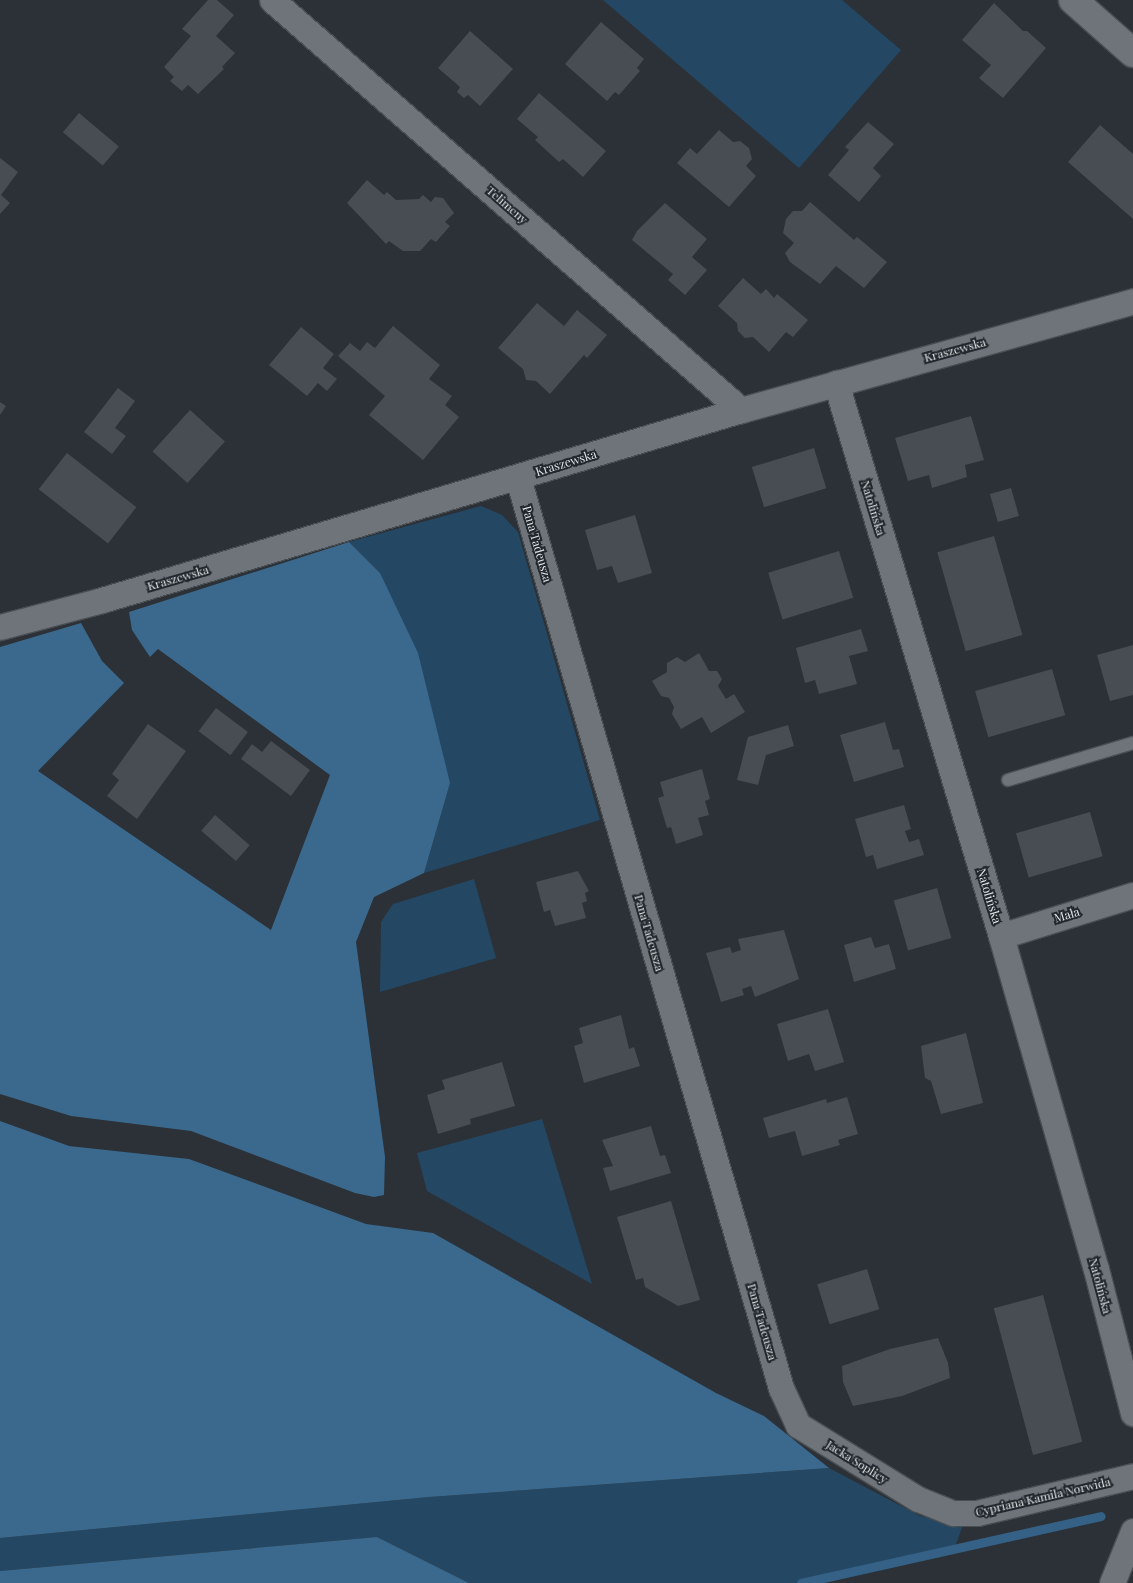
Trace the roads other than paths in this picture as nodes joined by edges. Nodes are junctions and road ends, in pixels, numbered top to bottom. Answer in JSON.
{"nodes":[{"id":1,"x":272,"y":0,"type":"edge"},
{"id":2,"x":1073,"y":0,"type":"edge"},
{"id":3,"x":1133,"y":53,"type":"edge"},
{"id":4,"x":1133,"y":301,"type":"edge"},
{"id":5,"x":836,"y":383,"type":"junction"},
{"id":6,"x":741,"y":410,"type":"junction"},
{"id":7,"x":518,"y":478,"type":"junction"},
{"id":8,"x":0,"y":627,"type":"edge"},
{"id":9,"x":1133,"y":743,"type":"edge"},
{"id":10,"x":1008,"y":780,"type":"dead end"},
{"id":11,"x":1133,"y":895,"type":"edge"},
{"id":12,"x":1000,"y":936,"type":"junction"},
{"id":13,"x":780,"y":1388,"type":"joint"},
{"id":14,"x":1133,"y":1413,"type":"edge"},
{"id":15,"x":1133,"y":1476,"type":"edge"},
{"id":16,"x":953,"y":1513,"type":"joint"},
{"id":17,"x":1133,"y":1531,"type":"edge"},
{"id":18,"x":1112,"y":1583,"type":"edge"}],
"edges":[{"from":1,"to":6,"type":"street","name":"Telimeny"},
{"from":2,"to":3,"type":"street"},
{"from":4,"to":5,"type":"street","name":"Kraszewska"},
{"from":5,"to":6,"type":"street","name":"Kraszewska"},
{"from":5,"to":12,"type":"street","name":"Natolińska"},
{"from":6,"to":7,"type":"street","name":"Kraszewska"},
{"from":7,"to":8,"type":"street","name":"Kraszewska"},
{"from":7,"to":13,"type":"street","name":"Pana Tadeusza"},
{"from":9,"to":10,"type":"lane"},
{"from":11,"to":12,"type":"street","name":"Mała"},
{"from":12,"to":14,"type":"street","name":"Natolińska"},
{"from":13,"to":16,"type":"street","name":"Jacka Soplicy"},
{"from":15,"to":16,"type":"street","name":"Cypriana Kamila Norwida"},
{"from":17,"to":18,"type":"street"}]}
